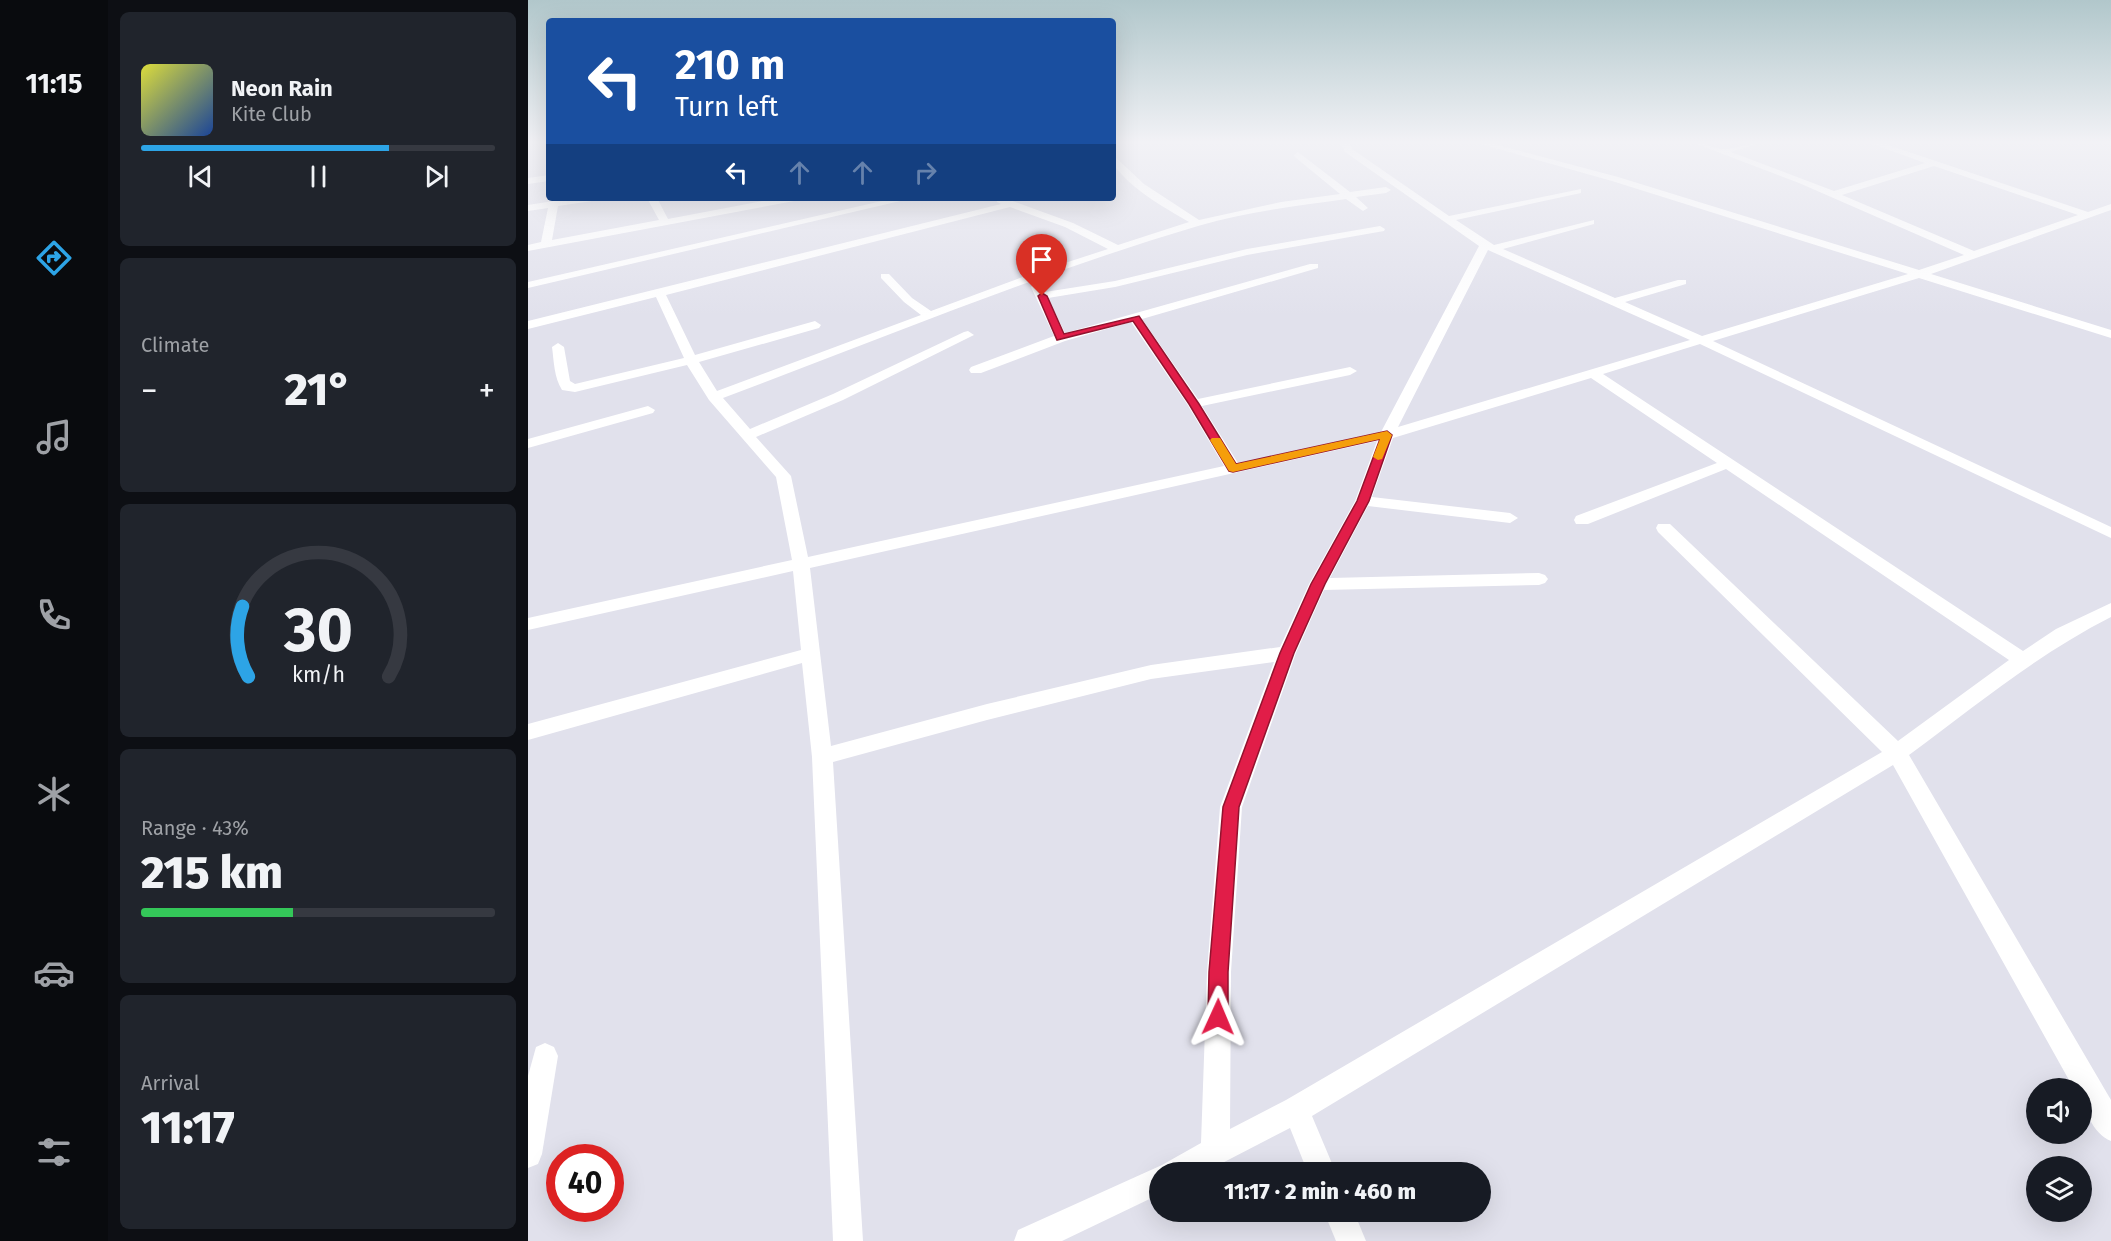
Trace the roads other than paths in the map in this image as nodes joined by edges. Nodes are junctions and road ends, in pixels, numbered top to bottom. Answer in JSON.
{"nodes":[{"id":1,"x":575,"y":201,"type":"edge"},
{"id":2,"x":654,"y":201,"type":"edge"},
{"id":3,"x":857,"y":201,"type":"edge"},
{"id":4,"x":895,"y":201,"type":"edge"},
{"id":5,"x":1004,"y":201,"type":"edge"},
{"id":6,"x":1161,"y":201,"type":"edge"},
{"id":7,"x":1308,"y":201,"type":"edge"},
{"id":8,"x":1355,"y":201,"type":"edge"},
{"id":9,"x":1422,"y":201,"type":"edge"},
{"id":10,"x":1529,"y":201,"type":"edge"},
{"id":11,"x":1685,"y":201,"type":"edge"},
{"id":12,"x":1845,"y":201,"type":"edge"},
{"id":13,"x":2045,"y":201,"type":"edge"},
{"id":14,"x":758,"y":202,"type":"edge"},
{"id":15,"x":1011,"y":204,"type":"junction"},
{"id":16,"x":553,"y":205,"type":"junction"},
{"id":17,"x":1363,"y":207,"type":"dead end"},
{"id":18,"x":2111,"y":207,"type":"edge"},
{"id":19,"x":528,"y":208,"type":"edge"},
{"id":20,"x":866,"y":208,"type":"junction"},
{"id":21,"x":2086,"y":215,"type":"junction"},
{"id":22,"x":1448,"y":219,"type":"junction"},
{"id":23,"x":877,"y":220,"type":"dead end"},
{"id":24,"x":1590,"y":222,"type":"dead end"},
{"id":25,"x":665,"y":223,"type":"junction"},
{"id":26,"x":1197,"y":223,"type":"junction"},
{"id":27,"x":1380,"y":229,"type":"dead end"},
{"id":28,"x":546,"y":245,"type":"junction"},
{"id":29,"x":632,"y":245,"type":"junction"},
{"id":30,"x":1489,"y":247,"type":"junction"},
{"id":31,"x":528,"y":248,"type":"edge"},
{"id":32,"x":1117,"y":249,"type":"junction"},
{"id":33,"x":1974,"y":255,"type":"junction"},
{"id":34,"x":1314,"y":266,"type":"dead end"},
{"id":35,"x":1920,"y":274,"type":"junction"},
{"id":36,"x":885,"y":276,"type":"dead end"},
{"id":37,"x":1032,"y":278,"type":"junction"},
{"id":38,"x":1682,"y":282,"type":"dead end"},
{"id":39,"x":528,"y":285,"type":"edge"},
{"id":40,"x":658,"y":292,"type":"junction"},
{"id":41,"x":1042,"y":296,"type":"junction"},
{"id":42,"x":1616,"y":301,"type":"junction"},
{"id":43,"x":929,"y":315,"type":"junction"},
{"id":44,"x":1136,"y":318,"type":"junction"},
{"id":45,"x":528,"y":325,"type":"edge"},
{"id":46,"x":816,"y":325,"type":"dead end"},
{"id":47,"x":2111,"y":334,"type":"edge"},
{"id":48,"x":968,"y":335,"type":"dead end"},
{"id":49,"x":1060,"y":338,"type":"junction"},
{"id":50,"x":1701,"y":340,"type":"junction"},
{"id":51,"x":558,"y":347,"type":"dead end"},
{"id":52,"x":691,"y":360,"type":"junction"},
{"id":53,"x":976,"y":370,"type":"dead end"},
{"id":54,"x":1350,"y":371,"type":"dead end"},
{"id":55,"x":1594,"y":374,"type":"junction"},
{"id":56,"x":714,"y":397,"type":"junction"},
{"id":57,"x":1194,"y":404,"type":"junction"},
{"id":58,"x":648,"y":410,"type":"dead end"},
{"id":59,"x":748,"y":435,"type":"junction"},
{"id":60,"x":1387,"y":435,"type":"junction"},
{"id":61,"x":528,"y":444,"type":"edge"},
{"id":62,"x":1729,"y":463,"type":"junction"},
{"id":63,"x":1233,"y":468,"type":"junction"},
{"id":64,"x":1363,"y":501,"type":"junction"},
{"id":65,"x":1510,"y":518,"type":"dead end"},
{"id":66,"x":1582,"y":520,"type":"dead end"},
{"id":67,"x":1664,"y":528,"type":"dead end"},
{"id":68,"x":2111,"y":533,"type":"edge"},
{"id":69,"x":801,"y":564,"type":"junction"},
{"id":70,"x":1539,"y":579,"type":"dead end"},
{"id":71,"x":1318,"y":584,"type":"junction"},
{"id":72,"x":2111,"y":609,"type":"edge"},
{"id":73,"x":528,"y":624,"type":"edge"},
{"id":74,"x":1287,"y":653,"type":"junction"},
{"id":75,"x":810,"y":654,"type":"junction"},
{"id":76,"x":2023,"y":660,"type":"junction"},
{"id":77,"x":528,"y":732,"type":"edge"},
{"id":78,"x":1897,"y":753,"type":"junction"},
{"id":79,"x":822,"y":757,"type":"junction"},
{"id":80,"x":545,"y":1056,"type":"dead end"},
{"id":81,"x":1296,"y":1110,"type":"junction"},
{"id":82,"x":2111,"y":1127,"type":"edge"},
{"id":83,"x":1215,"y":1153,"type":"junction"},
{"id":84,"x":528,"y":1154,"type":"edge"},
{"id":85,"x":1196,"y":1162,"type":"edge"},
{"id":86,"x":1317,"y":1162,"type":"edge"},
{"id":87,"x":1149,"y":1184,"type":"edge"},
{"id":88,"x":1343,"y":1222,"type":"edge"},
{"id":89,"x":848,"y":1241,"type":"edge"},
{"id":90,"x":1029,"y":1241,"type":"edge"},
{"id":91,"x":1351,"y":1241,"type":"edge"}],
"edges":[{"from":1,"to":16,"type":"street"},
{"from":2,"to":25,"type":"street"},
{"from":3,"to":20,"type":"street"},
{"from":4,"to":20,"type":"street"},
{"from":5,"to":15,"type":"street"},
{"from":6,"to":26,"type":"street"},
{"from":7,"to":26,"type":"street"},
{"from":8,"to":17,"type":"street"},
{"from":9,"to":22,"type":"street"},
{"from":10,"to":22,"type":"street"},
{"from":11,"to":35,"type":"street"},
{"from":12,"to":33,"type":"street"},
{"from":13,"to":21,"type":"street"},
{"from":14,"to":25,"type":"street"},
{"from":15,"to":32,"type":"street"},
{"from":15,"to":40,"type":"street"},
{"from":16,"to":19,"type":"street"},
{"from":16,"to":28,"type":"street"},
{"from":18,"to":21,"type":"street"},
{"from":20,"to":23,"type":"street"},
{"from":20,"to":29,"type":"street"},
{"from":21,"to":33,"type":"street"},
{"from":22,"to":30,"type":"street"},
{"from":24,"to":30,"type":"street"},
{"from":25,"to":29,"type":"street"},
{"from":26,"to":32,"type":"street"},
{"from":27,"to":41,"type":"street"},
{"from":28,"to":29,"type":"street"},
{"from":28,"to":31,"type":"street"},
{"from":29,"to":39,"type":"street"},
{"from":30,"to":42,"type":"street"},
{"from":30,"to":60,"type":"street"},
{"from":32,"to":37,"type":"street"},
{"from":33,"to":35,"type":"street"},
{"from":34,"to":44,"type":"street"},
{"from":35,"to":47,"type":"street"},
{"from":35,"to":50,"type":"street"},
{"from":36,"to":43,"type":"street"},
{"from":37,"to":41,"type":"street"},
{"from":37,"to":43,"type":"street"},
{"from":38,"to":42,"type":"street"},
{"from":40,"to":45,"type":"street"},
{"from":40,"to":52,"type":"street"},
{"from":41,"to":49,"type":"street"},
{"from":42,"to":50,"type":"street"},
{"from":43,"to":56,"type":"street"},
{"from":44,"to":49,"type":"street"},
{"from":44,"to":57,"type":"street"},
{"from":46,"to":52,"type":"street"},
{"from":48,"to":59,"type":"street"},
{"from":49,"to":53,"type":"street"},
{"from":50,"to":55,"type":"street"},
{"from":50,"to":68,"type":"street"},
{"from":51,"to":52,"type":"street"},
{"from":52,"to":56,"type":"street"},
{"from":54,"to":57,"type":"street"},
{"from":55,"to":60,"type":"street"},
{"from":55,"to":62,"type":"street"},
{"from":56,"to":59,"type":"street"},
{"from":57,"to":63,"type":"street"},
{"from":58,"to":61,"type":"street"},
{"from":59,"to":69,"type":"street"},
{"from":60,"to":63,"type":"street"},
{"from":60,"to":64,"type":"street"},
{"from":62,"to":66,"type":"street"},
{"from":62,"to":76,"type":"street"},
{"from":63,"to":69,"type":"street"},
{"from":64,"to":65,"type":"street"},
{"from":64,"to":71,"type":"street"},
{"from":67,"to":78,"type":"street"},
{"from":69,"to":73,"type":"street"},
{"from":69,"to":75,"type":"street"},
{"from":70,"to":71,"type":"street"},
{"from":71,"to":74,"type":"street"},
{"from":72,"to":76,"type":"street"},
{"from":74,"to":79,"type":"street"},
{"from":74,"to":83,"type":"street"},
{"from":75,"to":77,"type":"street"},
{"from":75,"to":79,"type":"street"},
{"from":76,"to":78,"type":"street"},
{"from":78,"to":81,"type":"street"},
{"from":78,"to":82,"type":"street"},
{"from":79,"to":89,"type":"street"},
{"from":80,"to":84,"type":"street"},
{"from":81,"to":83,"type":"street"},
{"from":81,"to":86,"type":"street"},
{"from":83,"to":85,"type":"street"},
{"from":87,"to":90,"type":"street"},
{"from":88,"to":91,"type":"street"}]}
